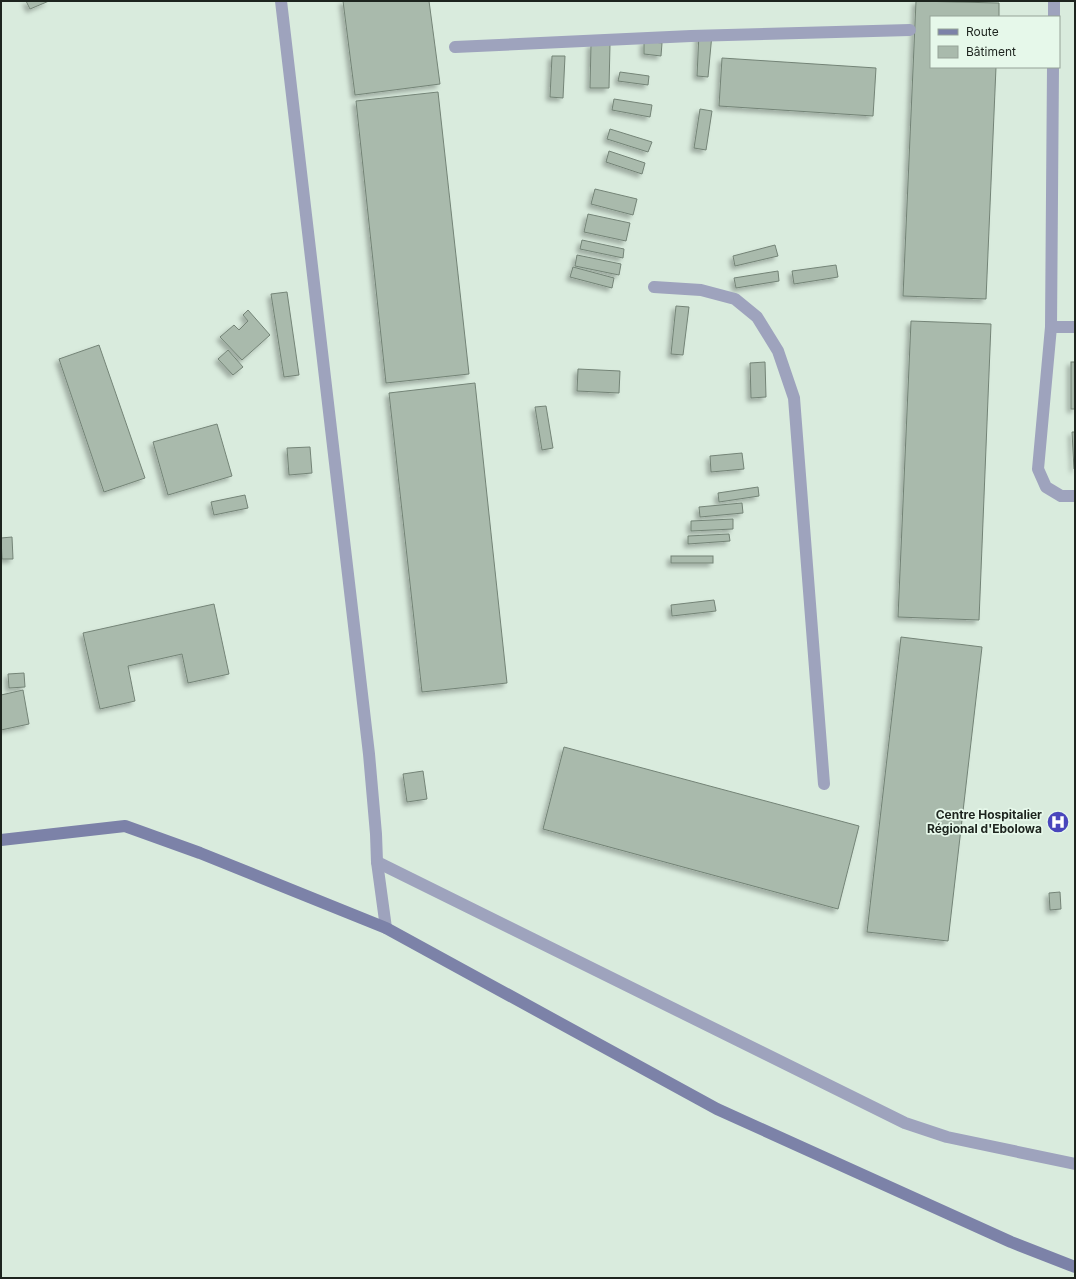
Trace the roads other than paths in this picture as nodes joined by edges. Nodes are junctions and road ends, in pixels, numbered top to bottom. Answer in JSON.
{"nodes":[{"id":1,"x":281,"y":1,"type":"edge"},
{"id":2,"x":1054,"y":1,"type":"edge"},
{"id":3,"x":1054,"y":16,"type":"edge"},
{"id":4,"x":910,"y":30,"type":"dead end"},
{"id":5,"x":455,"y":47,"type":"dead end"},
{"id":6,"x":1053,"y":68,"type":"edge"},
{"id":7,"x":654,"y":287,"type":"dead end"},
{"id":8,"x":1051,"y":327,"type":"junction"},
{"id":9,"x":1075,"y":327,"type":"edge"},
{"id":10,"x":1075,"y":496,"type":"edge"},
{"id":11,"x":824,"y":784,"type":"dead end"},
{"id":12,"x":1,"y":840,"type":"edge"},
{"id":13,"x":377,"y":862,"type":"junction"},
{"id":14,"x":386,"y":928,"type":"junction"},
{"id":15,"x":1075,"y":1164,"type":"edge"},
{"id":16,"x":1075,"y":1267,"type":"edge"}],
"edges":[{"from":1,"to":13,"type":"street"},
{"from":2,"to":3,"type":"street"},
{"from":4,"to":5,"type":"street"},
{"from":6,"to":8,"type":"street"},
{"from":7,"to":11,"type":"street"},
{"from":8,"to":9,"type":"street"},
{"from":8,"to":10,"type":"street"},
{"from":12,"to":14,"type":"main road"},
{"from":13,"to":14,"type":"street"},
{"from":13,"to":15,"type":"street"},
{"from":14,"to":16,"type":"main road"}]}
